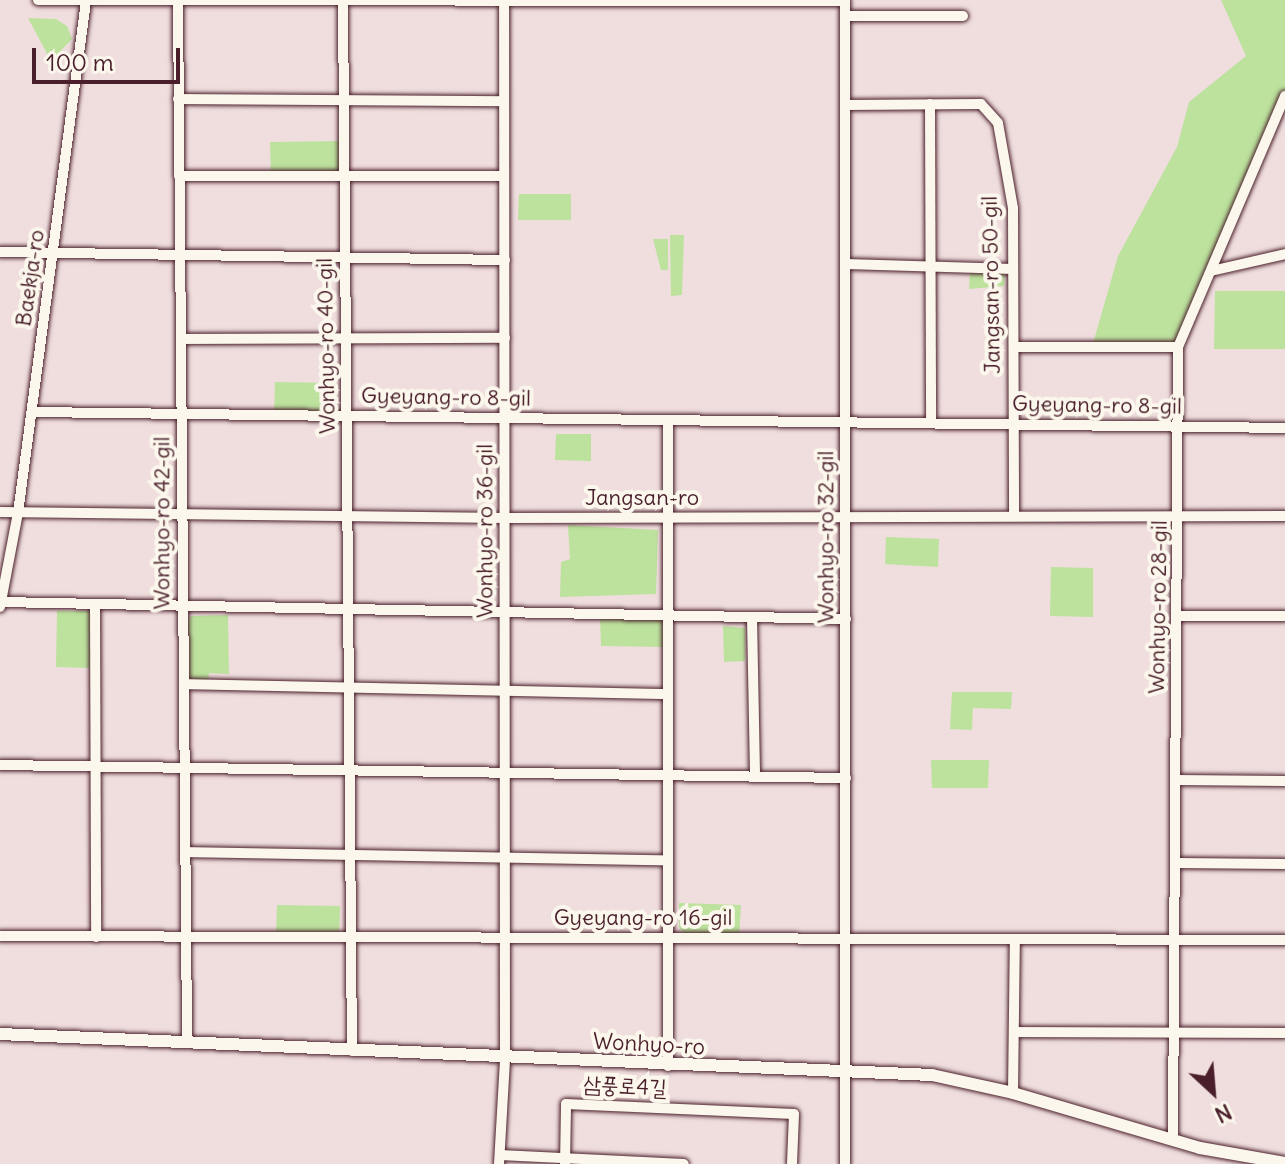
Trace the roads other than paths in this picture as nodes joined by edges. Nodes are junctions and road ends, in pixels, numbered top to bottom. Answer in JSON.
{"nodes":[{"id":1,"x":38,"y":0,"type":"edge"},
{"id":2,"x":504,"y":1,"type":"edge"},
{"id":3,"x":672,"y":1,"type":"edge"},
{"id":4,"x":845,"y":1,"type":"edge"},
{"id":5,"x":86,"y":2,"type":"edge"},
{"id":6,"x":161,"y":2,"type":"edge"},
{"id":7,"x":343,"y":3,"type":"junction"},
{"id":8,"x":178,"y":4,"type":"junction"},
{"id":9,"x":845,"y":16,"type":"junction"},
{"id":10,"x":963,"y":16,"type":"dead end"},
{"id":11,"x":1285,"y":96,"type":"edge"},
{"id":12,"x":178,"y":99,"type":"junction"},
{"id":13,"x":344,"y":101,"type":"junction"},
{"id":14,"x":504,"y":101,"type":"junction"},
{"id":15,"x":930,"y":104,"type":"junction"},
{"id":16,"x":845,"y":105,"type":"junction"},
{"id":17,"x":179,"y":176,"type":"junction"},
{"id":18,"x":344,"y":176,"type":"junction"},
{"id":19,"x":504,"y":176,"type":"junction"},
{"id":20,"x":0,"y":252,"type":"edge"},
{"id":21,"x":53,"y":253,"type":"junction"},
{"id":22,"x":1285,"y":254,"type":"edge"},
{"id":23,"x":180,"y":255,"type":"junction"},
{"id":24,"x":345,"y":257,"type":"junction"},
{"id":25,"x":505,"y":260,"type":"junction"},
{"id":26,"x":846,"y":264,"type":"junction"},
{"id":27,"x":930,"y":266,"type":"junction"},
{"id":28,"x":1013,"y":269,"type":"junction"},
{"id":29,"x":1211,"y":271,"type":"junction"},
{"id":30,"x":346,"y":337,"type":"junction"},
{"id":31,"x":505,"y":338,"type":"junction"},
{"id":32,"x":181,"y":339,"type":"junction"},
{"id":33,"x":1014,"y":347,"type":"junction"},
{"id":34,"x":1178,"y":347,"type":"junction"},
{"id":35,"x":32,"y":412,"type":"junction"},
{"id":36,"x":182,"y":413,"type":"junction"},
{"id":37,"x":346,"y":415,"type":"junction"},
{"id":38,"x":505,"y":418,"type":"junction"},
{"id":39,"x":668,"y":420,"type":"junction"},
{"id":40,"x":846,"y":422,"type":"junction"},
{"id":41,"x":931,"y":423,"type":"junction"},
{"id":42,"x":1013,"y":424,"type":"junction"},
{"id":43,"x":1178,"y":427,"type":"junction"},
{"id":44,"x":1285,"y":428,"type":"edge"},
{"id":45,"x":0,"y":512,"type":"edge"},
{"id":46,"x":18,"y":513,"type":"junction"},
{"id":47,"x":846,"y":514,"type":"junction"},
{"id":48,"x":1014,"y":514,"type":"junction"},
{"id":49,"x":182,"y":515,"type":"junction"},
{"id":50,"x":348,"y":516,"type":"junction"},
{"id":51,"x":1285,"y":516,"type":"edge"},
{"id":52,"x":1179,"y":517,"type":"junction"},
{"id":53,"x":507,"y":518,"type":"junction"},
{"id":54,"x":668,"y":518,"type":"junction"},
{"id":55,"x":95,"y":604,"type":"junction"},
{"id":56,"x":1,"y":606,"type":"edge"},
{"id":57,"x":183,"y":606,"type":"junction"},
{"id":58,"x":348,"y":609,"type":"junction"},
{"id":59,"x":505,"y":612,"type":"junction"},
{"id":60,"x":668,"y":615,"type":"junction"},
{"id":61,"x":1177,"y":616,"type":"junction"},
{"id":62,"x":1285,"y":616,"type":"edge"},
{"id":63,"x":752,"y":617,"type":"junction"},
{"id":64,"x":846,"y":619,"type":"junction"},
{"id":65,"x":184,"y":684,"type":"junction"},
{"id":66,"x":349,"y":688,"type":"junction"},
{"id":67,"x":505,"y":694,"type":"junction"},
{"id":68,"x":668,"y":694,"type":"junction"},
{"id":69,"x":0,"y":765,"type":"edge"},
{"id":70,"x":96,"y":766,"type":"junction"},
{"id":71,"x":185,"y":767,"type":"junction"},
{"id":72,"x":350,"y":770,"type":"junction"},
{"id":73,"x":505,"y":773,"type":"junction"},
{"id":74,"x":668,"y":775,"type":"junction"},
{"id":75,"x":755,"y":776,"type":"junction"},
{"id":76,"x":846,"y":778,"type":"junction"},
{"id":77,"x":1176,"y":780,"type":"junction"},
{"id":78,"x":1285,"y":781,"type":"edge"},
{"id":79,"x":186,"y":852,"type":"junction"},
{"id":80,"x":350,"y":855,"type":"junction"},
{"id":81,"x":505,"y":857,"type":"junction"},
{"id":82,"x":668,"y":860,"type":"junction"},
{"id":83,"x":1176,"y":863,"type":"junction"},
{"id":84,"x":1285,"y":864,"type":"edge"},
{"id":85,"x":0,"y":936,"type":"edge"},
{"id":86,"x":96,"y":937,"type":"junction"},
{"id":87,"x":186,"y":937,"type":"junction"},
{"id":88,"x":351,"y":937,"type":"junction"},
{"id":89,"x":505,"y":938,"type":"junction"},
{"id":90,"x":668,"y":938,"type":"junction"},
{"id":91,"x":847,"y":939,"type":"junction"},
{"id":92,"x":1015,"y":939,"type":"junction"},
{"id":93,"x":1176,"y":940,"type":"junction"},
{"id":94,"x":1285,"y":940,"type":"edge"},
{"id":95,"x":1175,"y":1031,"type":"junction"},
{"id":96,"x":1014,"y":1032,"type":"junction"},
{"id":97,"x":1285,"y":1033,"type":"edge"},
{"id":98,"x":0,"y":1034,"type":"edge"},
{"id":99,"x":187,"y":1043,"type":"junction"},
{"id":100,"x":352,"y":1051,"type":"junction"},
{"id":101,"x":505,"y":1059,"type":"junction"},
{"id":102,"x":668,"y":1066,"type":"junction"},
{"id":103,"x":847,"y":1072,"type":"junction"},
{"id":104,"x":1013,"y":1093,"type":"junction"},
{"id":105,"x":1173,"y":1139,"type":"junction"},
{"id":106,"x":499,"y":1160,"type":"edge"},
{"id":107,"x":565,"y":1162,"type":"edge"},
{"id":108,"x":620,"y":1162,"type":"edge"},
{"id":109,"x":1285,"y":1163,"type":"edge"},
{"id":110,"x":682,"y":1164,"type":"edge"},
{"id":111,"x":792,"y":1164,"type":"edge"},
{"id":112,"x":845,"y":1164,"type":"edge"}],
"edges":[{"from":1,"to":5,"type":"street"},
{"from":2,"to":3,"type":"street"},
{"from":2,"to":7,"type":"street"},
{"from":2,"to":14,"type":"street","name":"Wonhyo-ro 36-gil"},
{"from":3,"to":4,"type":"street"},
{"from":4,"to":9,"type":"street","name":"Wonhyo-ro 32-gil"},
{"from":5,"to":6,"type":"street"},
{"from":5,"to":21,"type":"street","name":"Baekja-ro"},
{"from":6,"to":8,"type":"street"},
{"from":7,"to":8,"type":"street"},
{"from":7,"to":13,"type":"street","name":"Wonhyo-ro 40-gil"},
{"from":8,"to":12,"type":"street","name":"Wonhyo-ro 42-gil"},
{"from":9,"to":10,"type":"street"},
{"from":9,"to":16,"type":"street","name":"Wonhyo-ro 32-gil"},
{"from":11,"to":29,"type":"street","name":"Wonhyo-ro 28-gil"},
{"from":12,"to":13,"type":"street"},
{"from":12,"to":17,"type":"street","name":"Wonhyo-ro 42-gil"},
{"from":13,"to":14,"type":"street"},
{"from":13,"to":18,"type":"street","name":"Wonhyo-ro 40-gil"},
{"from":14,"to":19,"type":"street","name":"Wonhyo-ro 36-gil"},
{"from":15,"to":16,"type":"street","name":"Jangsan-ro 50-gil"},
{"from":15,"to":27,"type":"street"},
{"from":15,"to":28,"type":"street","name":"Jangsan-ro 50-gil"},
{"from":16,"to":26,"type":"street","name":"Wonhyo-ro 32-gil"},
{"from":17,"to":18,"type":"street"},
{"from":17,"to":23,"type":"street","name":"Wonhyo-ro 42-gil"},
{"from":18,"to":19,"type":"street"},
{"from":18,"to":24,"type":"street","name":"Wonhyo-ro 40-gil"},
{"from":19,"to":25,"type":"street","name":"Wonhyo-ro 36-gil"},
{"from":20,"to":21,"type":"street"},
{"from":21,"to":23,"type":"street"},
{"from":21,"to":35,"type":"street","name":"Baekja-ro"},
{"from":22,"to":29,"type":"street"},
{"from":23,"to":24,"type":"street"},
{"from":23,"to":32,"type":"street","name":"Wonhyo-ro 42-gil"},
{"from":24,"to":25,"type":"street"},
{"from":24,"to":30,"type":"street","name":"Wonhyo-ro 40-gil"},
{"from":25,"to":31,"type":"street","name":"Wonhyo-ro 36-gil"},
{"from":26,"to":27,"type":"street"},
{"from":26,"to":40,"type":"street","name":"Wonhyo-ro 32-gil"},
{"from":27,"to":28,"type":"street"},
{"from":27,"to":41,"type":"street"},
{"from":28,"to":33,"type":"street","name":"Jangsan-ro 50-gil"},
{"from":29,"to":34,"type":"street","name":"Wonhyo-ro 28-gil"},
{"from":30,"to":31,"type":"street"},
{"from":30,"to":32,"type":"street"},
{"from":30,"to":37,"type":"street","name":"Wonhyo-ro 40-gil"},
{"from":31,"to":38,"type":"street","name":"Wonhyo-ro 36-gil"},
{"from":32,"to":36,"type":"street","name":"Wonhyo-ro 42-gil"},
{"from":33,"to":34,"type":"street"},
{"from":33,"to":42,"type":"street","name":"Jangsan-ro 50-gil"},
{"from":34,"to":43,"type":"street","name":"Wonhyo-ro 28-gil"},
{"from":35,"to":36,"type":"street","name":"Gyeyang-ro 8-gil"},
{"from":35,"to":46,"type":"street","name":"Baekja-ro"},
{"from":36,"to":37,"type":"street","name":"Gyeyang-ro 8-gil"},
{"from":36,"to":49,"type":"street","name":"Wonhyo-ro 42-gil"},
{"from":37,"to":38,"type":"street","name":"Gyeyang-ro 8-gil"},
{"from":37,"to":50,"type":"street","name":"Wonhyo-ro 40-gil"},
{"from":38,"to":39,"type":"street","name":"Gyeyang-ro 8-gil"},
{"from":38,"to":53,"type":"street","name":"Wonhyo-ro 36-gil"},
{"from":39,"to":40,"type":"street","name":"Gyeyang-ro 8-gil"},
{"from":39,"to":54,"type":"street"},
{"from":40,"to":41,"type":"street","name":"Gyeyang-ro 8-gil"},
{"from":40,"to":47,"type":"street","name":"Wonhyo-ro 32-gil"},
{"from":41,"to":42,"type":"street","name":"Gyeyang-ro 8-gil"},
{"from":42,"to":43,"type":"street","name":"Gyeyang-ro 8-gil"},
{"from":42,"to":48,"type":"street","name":"Jangsan-ro 50-gil"},
{"from":43,"to":44,"type":"street","name":"Gyeyang-ro 8-gil"},
{"from":43,"to":52,"type":"street","name":"Wonhyo-ro 28-gil"},
{"from":45,"to":46,"type":"street","name":"Jangsan-ro"},
{"from":46,"to":49,"type":"street","name":"Jangsan-ro"},
{"from":46,"to":56,"type":"street","name":"Baekja-ro"},
{"from":47,"to":48,"type":"street","name":"Jangsan-ro"},
{"from":47,"to":54,"type":"street","name":"Jangsan-ro"},
{"from":47,"to":64,"type":"street","name":"Wonhyo-ro 32-gil"},
{"from":48,"to":52,"type":"street","name":"Jangsan-ro"},
{"from":49,"to":50,"type":"street","name":"Jangsan-ro"},
{"from":49,"to":57,"type":"street","name":"Wonhyo-ro 42-gil"},
{"from":50,"to":53,"type":"street","name":"Jangsan-ro"},
{"from":50,"to":58,"type":"street","name":"Wonhyo-ro 40-gil"},
{"from":51,"to":52,"type":"street","name":"Jangsan-ro"},
{"from":52,"to":61,"type":"street","name":"Wonhyo-ro 28-gil"},
{"from":53,"to":54,"type":"street","name":"Jangsan-ro"},
{"from":53,"to":59,"type":"street","name":"Wonhyo-ro 36-gil"},
{"from":54,"to":60,"type":"street"},
{"from":55,"to":56,"type":"street"},
{"from":55,"to":57,"type":"street"},
{"from":55,"to":70,"type":"street"},
{"from":57,"to":58,"type":"street"},
{"from":57,"to":65,"type":"street","name":"Wonhyo-ro 42-gil"},
{"from":58,"to":59,"type":"street"},
{"from":58,"to":66,"type":"street","name":"Wonhyo-ro 40-gil"},
{"from":59,"to":60,"type":"street"},
{"from":59,"to":67,"type":"street","name":"Wonhyo-ro 36-gil"},
{"from":60,"to":63,"type":"street"},
{"from":60,"to":68,"type":"street"},
{"from":61,"to":62,"type":"street"},
{"from":61,"to":77,"type":"street","name":"Wonhyo-ro 28-gil"},
{"from":63,"to":64,"type":"street"},
{"from":63,"to":75,"type":"street"},
{"from":64,"to":76,"type":"street","name":"Wonhyo-ro 32-gil"},
{"from":65,"to":66,"type":"street"},
{"from":65,"to":71,"type":"street","name":"Wonhyo-ro 42-gil"},
{"from":66,"to":67,"type":"street"},
{"from":66,"to":72,"type":"street","name":"Wonhyo-ro 40-gil"},
{"from":67,"to":68,"type":"street"},
{"from":67,"to":73,"type":"street","name":"Wonhyo-ro 36-gil"},
{"from":68,"to":74,"type":"street"},
{"from":69,"to":70,"type":"street"},
{"from":70,"to":71,"type":"street"},
{"from":70,"to":86,"type":"street"},
{"from":71,"to":72,"type":"street"},
{"from":71,"to":79,"type":"street","name":"Wonhyo-ro 42-gil"},
{"from":72,"to":73,"type":"street"},
{"from":72,"to":80,"type":"street","name":"Wonhyo-ro 40-gil"},
{"from":73,"to":74,"type":"street"},
{"from":73,"to":81,"type":"street","name":"Wonhyo-ro 36-gil"},
{"from":74,"to":75,"type":"street"},
{"from":74,"to":82,"type":"street"},
{"from":75,"to":76,"type":"street"},
{"from":76,"to":91,"type":"street","name":"Wonhyo-ro 32-gil"},
{"from":77,"to":78,"type":"street"},
{"from":77,"to":83,"type":"street","name":"Wonhyo-ro 28-gil"},
{"from":79,"to":80,"type":"street"},
{"from":79,"to":87,"type":"street","name":"Wonhyo-ro 42-gil"},
{"from":80,"to":81,"type":"street"},
{"from":80,"to":88,"type":"street","name":"Wonhyo-ro 40-gil"},
{"from":81,"to":82,"type":"street"},
{"from":81,"to":89,"type":"street","name":"Wonhyo-ro 36-gil"},
{"from":82,"to":90,"type":"street"},
{"from":83,"to":84,"type":"street"},
{"from":83,"to":93,"type":"street","name":"Wonhyo-ro 28-gil"},
{"from":85,"to":86,"type":"street","name":"Gyeyang-ro 16-gil"},
{"from":86,"to":87,"type":"street","name":"Gyeyang-ro 16-gil"},
{"from":87,"to":88,"type":"street","name":"Gyeyang-ro 16-gil"},
{"from":87,"to":99,"type":"street","name":"Wonhyo-ro 42-gil"},
{"from":88,"to":89,"type":"street","name":"Gyeyang-ro 16-gil"},
{"from":88,"to":100,"type":"street","name":"Wonhyo-ro 40-gil"},
{"from":89,"to":90,"type":"street","name":"Gyeyang-ro 16-gil"},
{"from":89,"to":101,"type":"street","name":"Wonhyo-ro 36-gil"},
{"from":90,"to":91,"type":"street","name":"Gyeyang-ro 16-gil"},
{"from":90,"to":102,"type":"street"},
{"from":91,"to":92,"type":"street","name":"Gyeyang-ro 16-gil"},
{"from":91,"to":103,"type":"street","name":"Wonhyo-ro 32-gil"},
{"from":92,"to":93,"type":"street","name":"Gyeyang-ro 16-gil"},
{"from":92,"to":96,"type":"street"},
{"from":93,"to":94,"type":"street","name":"Gyeyang-ro 16-gil"},
{"from":93,"to":95,"type":"street","name":"Wonhyo-ro 28-gil"},
{"from":95,"to":96,"type":"street"},
{"from":95,"to":97,"type":"street"},
{"from":95,"to":105,"type":"street","name":"Wonhyo-ro 28-gil"},
{"from":96,"to":104,"type":"street"},
{"from":98,"to":99,"type":"main road","name":"Wonhyo-ro"},
{"from":99,"to":100,"type":"main road","name":"Wonhyo-ro"},
{"from":100,"to":101,"type":"main road","name":"Wonhyo-ro"},
{"from":101,"to":102,"type":"main road","name":"Wonhyo-ro"},
{"from":101,"to":106,"type":"street","name":"Wonhyo-ro 36-gil"},
{"from":102,"to":103,"type":"main road","name":"Wonhyo-ro"},
{"from":103,"to":104,"type":"main road","name":"Wonhyo-ro"},
{"from":103,"to":112,"type":"street","name":"Wonhyo-ro 32-gil"},
{"from":104,"to":105,"type":"main road","name":"Wonhyo-ro"},
{"from":105,"to":109,"type":"main road","name":"Wonhyo-ro"},
{"from":106,"to":107,"type":"street"},
{"from":107,"to":108,"type":"street"},
{"from":107,"to":111,"type":"street"},
{"from":108,"to":110,"type":"street"}]}
